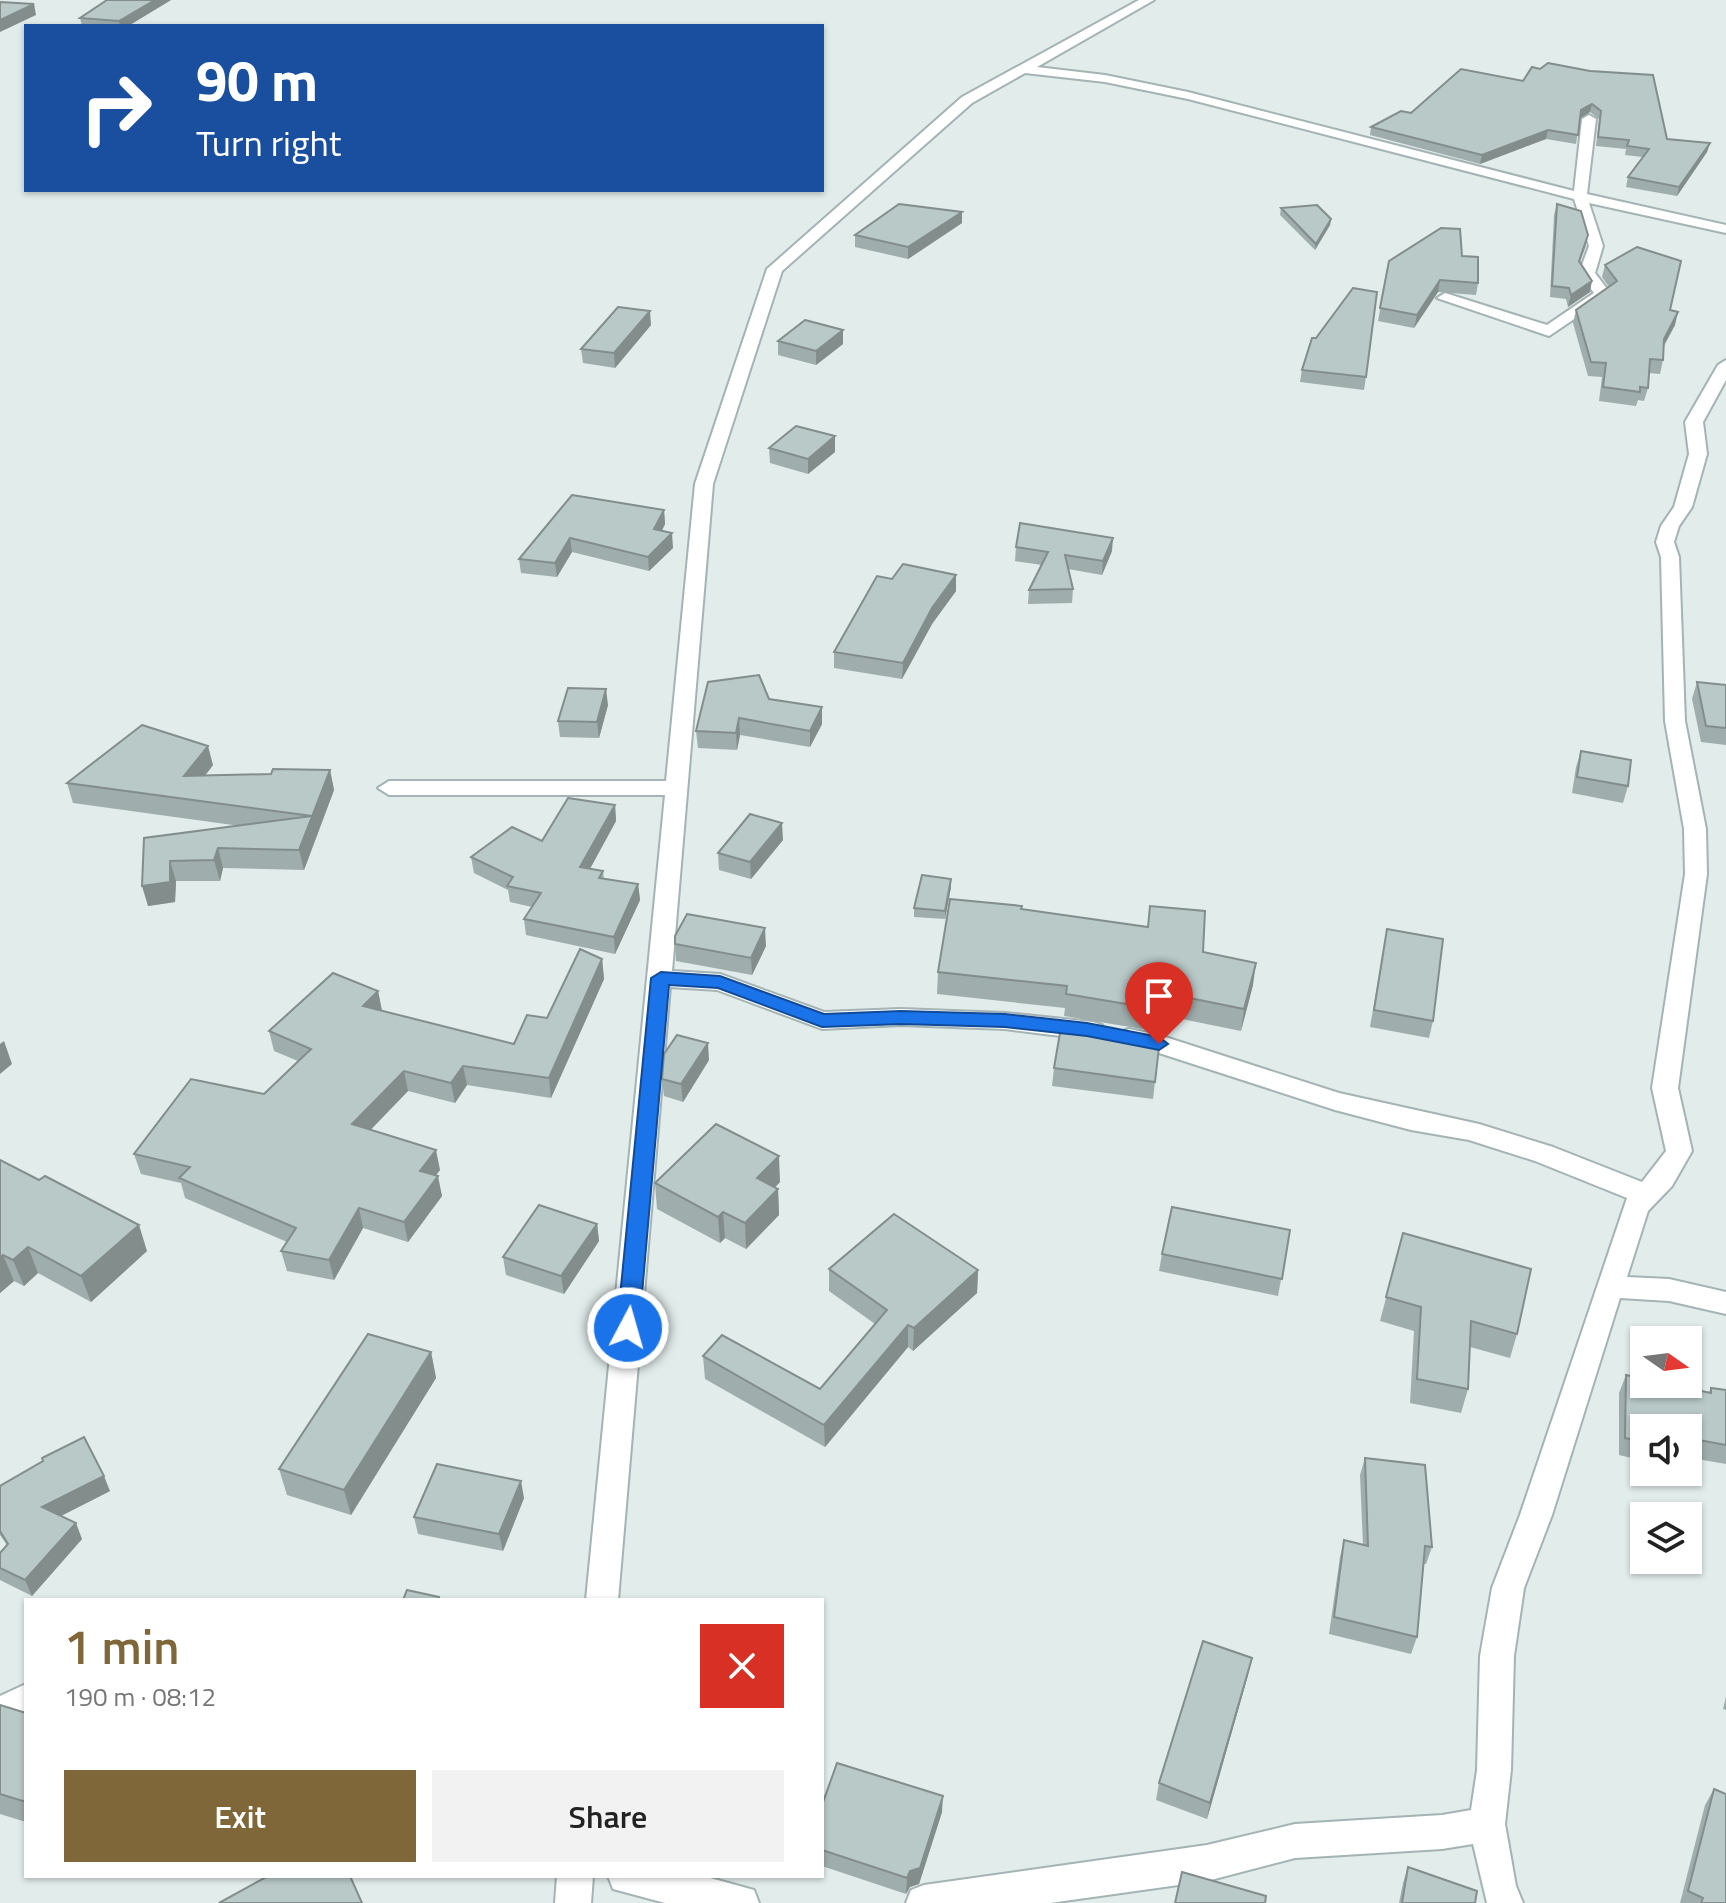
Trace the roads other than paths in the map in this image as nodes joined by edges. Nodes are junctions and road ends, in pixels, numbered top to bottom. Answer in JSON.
{"nodes":[{"id":1,"x":1148,"y":0,"type":"edge"},
{"id":2,"x":1020,"y":69,"type":"junction"},
{"id":3,"x":1589,"y":119,"type":"edge"},
{"id":4,"x":1580,"y":197,"type":"junction"},
{"id":5,"x":1726,"y":229,"type":"edge"},
{"id":6,"x":1445,"y":298,"type":"edge"},
{"id":7,"x":1726,"y":365,"type":"edge"},
{"id":8,"x":389,"y":788,"type":"dead end"},
{"id":9,"x":677,"y":788,"type":"junction"},
{"id":10,"x":661,"y":978,"type":"junction"},
{"id":11,"x":1647,"y":1195,"type":"junction"},
{"id":12,"x":1611,"y":1287,"type":"junction"},
{"id":13,"x":1726,"y":1303,"type":"edge"},
{"id":14,"x":602,"y":1598,"type":"edge"},
{"id":15,"x":24,"y":1701,"type":"edge"},
{"id":16,"x":0,"y":1714,"type":"edge"},
{"id":17,"x":1487,"y":1824,"type":"junction"},
{"id":18,"x":575,"y":1878,"type":"edge"},
{"id":19,"x":635,"y":1878,"type":"edge"},
{"id":20,"x":573,"y":1903,"type":"edge"},
{"id":21,"x":741,"y":1903,"type":"edge"},
{"id":22,"x":924,"y":1903,"type":"edge"},
{"id":23,"x":1505,"y":1903,"type":"edge"}],
"edges":[{"from":1,"to":2,"type":"street"},
{"from":2,"to":4,"type":"street"},
{"from":2,"to":9,"type":"street"},
{"from":3,"to":4,"type":"street"},
{"from":4,"to":5,"type":"street"},
{"from":4,"to":6,"type":"street"},
{"from":7,"to":11,"type":"street"},
{"from":8,"to":9,"type":"street"},
{"from":9,"to":10,"type":"street"},
{"from":10,"to":11,"type":"street"},
{"from":10,"to":14,"type":"street"},
{"from":11,"to":12,"type":"street"},
{"from":12,"to":13,"type":"street"},
{"from":12,"to":17,"type":"street"},
{"from":15,"to":16,"type":"street"},
{"from":17,"to":22,"type":"street"},
{"from":17,"to":23,"type":"street"},
{"from":18,"to":20,"type":"street"},
{"from":19,"to":21,"type":"street"}]}
